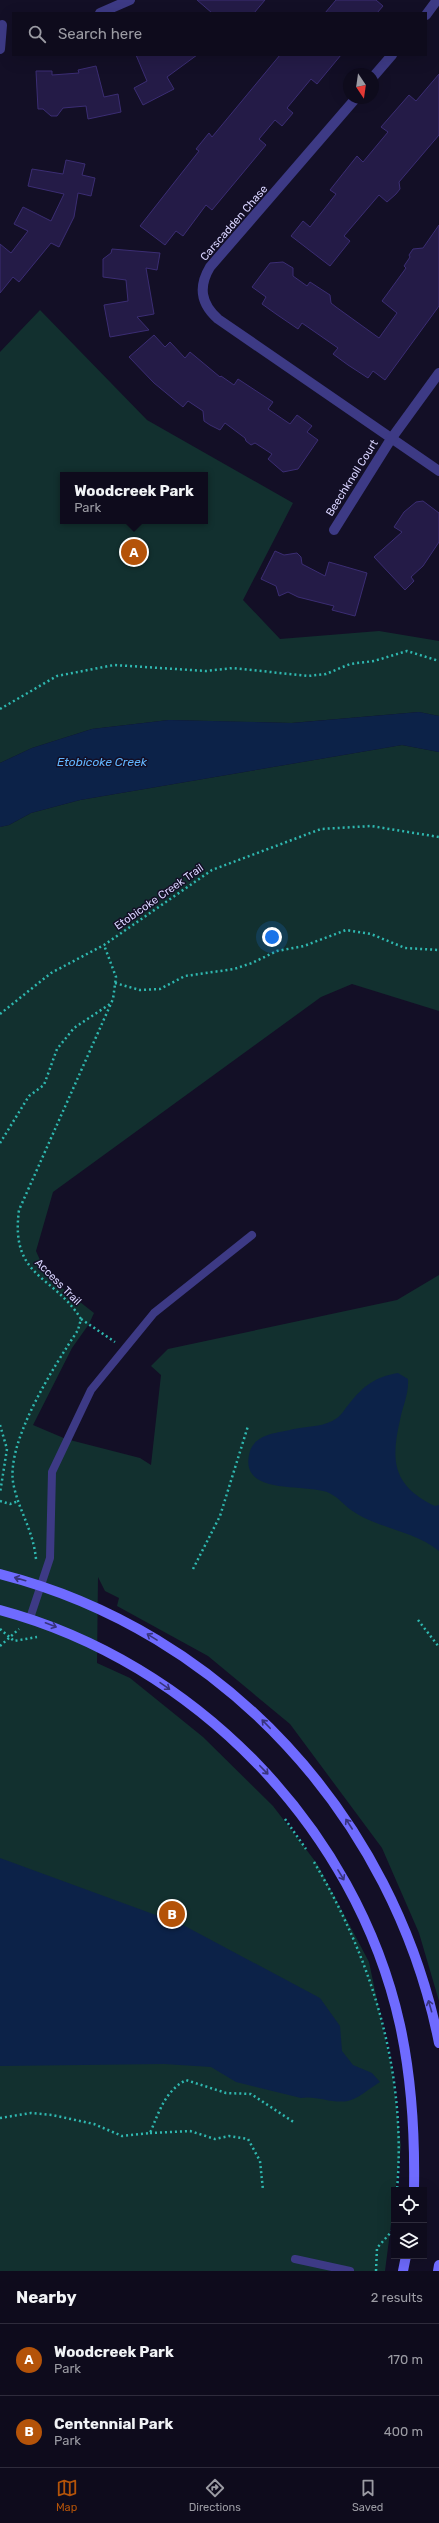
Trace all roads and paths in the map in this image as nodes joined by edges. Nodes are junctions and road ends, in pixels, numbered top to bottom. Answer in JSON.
{"nodes":[{"id":1,"x":130,"y":0,"type":"edge"},
{"id":2,"x":437,"y":0,"type":"edge"},
{"id":3,"x":102,"y":12,"type":"edge"},
{"id":4,"x":427,"y":14,"type":"edge"},
{"id":5,"x":1,"y":25,"type":"edge"},
{"id":6,"x":12,"y":26,"type":"edge"},
{"id":7,"x":0,"y":49,"type":"edge"},
{"id":8,"x":391,"y":56,"type":"edge"},
{"id":9,"x":379,"y":70,"type":"edge"},
{"id":10,"x":351,"y":104,"type":"edge"},
{"id":11,"x":439,"y":373,"type":"edge"},
{"id":12,"x":391,"y":439,"type":"junction"},
{"id":13,"x":439,"y":471,"type":"edge"},
{"id":14,"x":334,"y":530,"type":"dead end"},
{"id":15,"x":439,"y":661,"type":"edge"},
{"id":16,"x":0,"y":709,"type":"edge"},
{"id":17,"x":439,"y":837,"type":"edge"},
{"id":18,"x":104,"y":945,"type":"junction"},
{"id":19,"x":439,"y":950,"type":"edge"},
{"id":20,"x":115,"y":983,"type":"junction"},
{"id":21,"x":110,"y":1004,"type":"junction"},
{"id":22,"x":0,"y":1014,"type":"edge"},
{"id":23,"x":0,"y":1143,"type":"edge"},
{"id":24,"x":252,"y":1235,"type":"dead end"},
{"id":25,"x":81,"y":1319,"type":"junction"},
{"id":26,"x":123,"y":1348,"type":"junction"},
{"id":27,"x":0,"y":1425,"type":"edge"},
{"id":28,"x":248,"y":1426,"type":"dead end"},
{"id":29,"x":0,"y":1493,"type":"edge"},
{"id":30,"x":0,"y":1501,"type":"edge"},
{"id":31,"x":19,"y":1501,"type":"junction"},
{"id":32,"x":36,"y":1563,"type":"dead end"},
{"id":33,"x":193,"y":1569,"type":"dead end"},
{"id":34,"x":0,"y":1574,"type":"edge"},
{"id":35,"x":41,"y":1585,"type":"junction"},
{"id":36,"x":0,"y":1610,"type":"edge"},
{"id":37,"x":30,"y":1618,"type":"junction"},
{"id":38,"x":418,"y":1620,"type":"dead end"},
{"id":39,"x":0,"y":1629,"type":"edge"},
{"id":40,"x":41,"y":1637,"type":"dead end"},
{"id":41,"x":10,"y":1638,"type":"junction"},
{"id":42,"x":0,"y":1646,"type":"edge"},
{"id":43,"x":439,"y":1647,"type":"edge"},
{"id":44,"x":282,"y":1815,"type":"dead end"},
{"id":45,"x":439,"y":2043,"type":"edge"},
{"id":46,"x":0,"y":2118,"type":"edge"},
{"id":47,"x":295,"y":2123,"type":"dead end"},
{"id":48,"x":150,"y":2132,"type":"junction"},
{"id":49,"x":397,"y":2187,"type":"edge"},
{"id":50,"x":414,"y":2187,"type":"edge"},
{"id":51,"x":263,"y":2190,"type":"dead end"},
{"id":52,"x":391,"y":2232,"type":"edge"},
{"id":53,"x":295,"y":2259,"type":"dead end"},
{"id":54,"x":405,"y":2259,"type":"edge"},
{"id":55,"x":439,"y":2265,"type":"edge"},
{"id":56,"x":350,"y":2271,"type":"edge"},
{"id":57,"x":376,"y":2271,"type":"edge"},
{"id":58,"x":403,"y":2271,"type":"edge"},
{"id":59,"x":438,"y":2271,"type":"edge"}],
"edges":[{"from":1,"to":3,"type":"street"},
{"from":2,"to":4,"type":"street"},
{"from":5,"to":6,"type":"street"},
{"from":5,"to":7,"type":"street"},
{"from":8,"to":9,"type":"street"},
{"from":10,"to":12,"type":"street","name":"Carscadden Chase"},
{"from":11,"to":12,"type":"street","name":"Beechknoll Court"},
{"from":12,"to":13,"type":"street","name":"Carscadden Chase"},
{"from":12,"to":14,"type":"street","name":"Beechknoll Court"},
{"from":15,"to":16,"type":"path"},
{"from":17,"to":18,"type":"path","name":"Etobicoke Creek Trail"},
{"from":18,"to":20,"type":"path","name":"Access Trail"},
{"from":18,"to":22,"type":"path","name":"Etobicoke Creek Trail"},
{"from":19,"to":20,"type":"path"},
{"from":20,"to":21,"type":"path","name":"Access Trail"},
{"from":21,"to":23,"type":"path"},
{"from":21,"to":25,"type":"path","name":"Access Trail"},
{"from":24,"to":26,"type":"lane"},
{"from":25,"to":26,"type":"path"},
{"from":25,"to":31,"type":"path","name":"Access Trail"},
{"from":26,"to":35,"type":"lane"},
{"from":27,"to":29,"type":"path"},
{"from":28,"to":33,"type":"path"},
{"from":30,"to":31,"type":"path"},
{"from":31,"to":32,"type":"path","name":"Access Trail"},
{"from":35,"to":34,"type":"street","one_way":true},
{"from":35,"to":37,"type":"lane"},
{"from":45,"to":35,"type":"street","one_way":true},
{"from":36,"to":37,"type":"street"},
{"from":37,"to":41,"type":"path"},
{"from":37,"to":50,"type":"street","one_way":true},
{"from":38,"to":43,"type":"path"},
{"from":39,"to":41,"type":"path"},
{"from":40,"to":41,"type":"path"},
{"from":41,"to":42,"type":"path"},
{"from":44,"to":49,"type":"path"},
{"from":46,"to":48,"type":"path"},
{"from":47,"to":48,"type":"path"},
{"from":48,"to":51,"type":"path"},
{"from":52,"to":57,"type":"path"},
{"from":53,"to":56,"type":"lane"},
{"from":54,"to":58,"type":"street"},
{"from":55,"to":59,"type":"street"}]}
